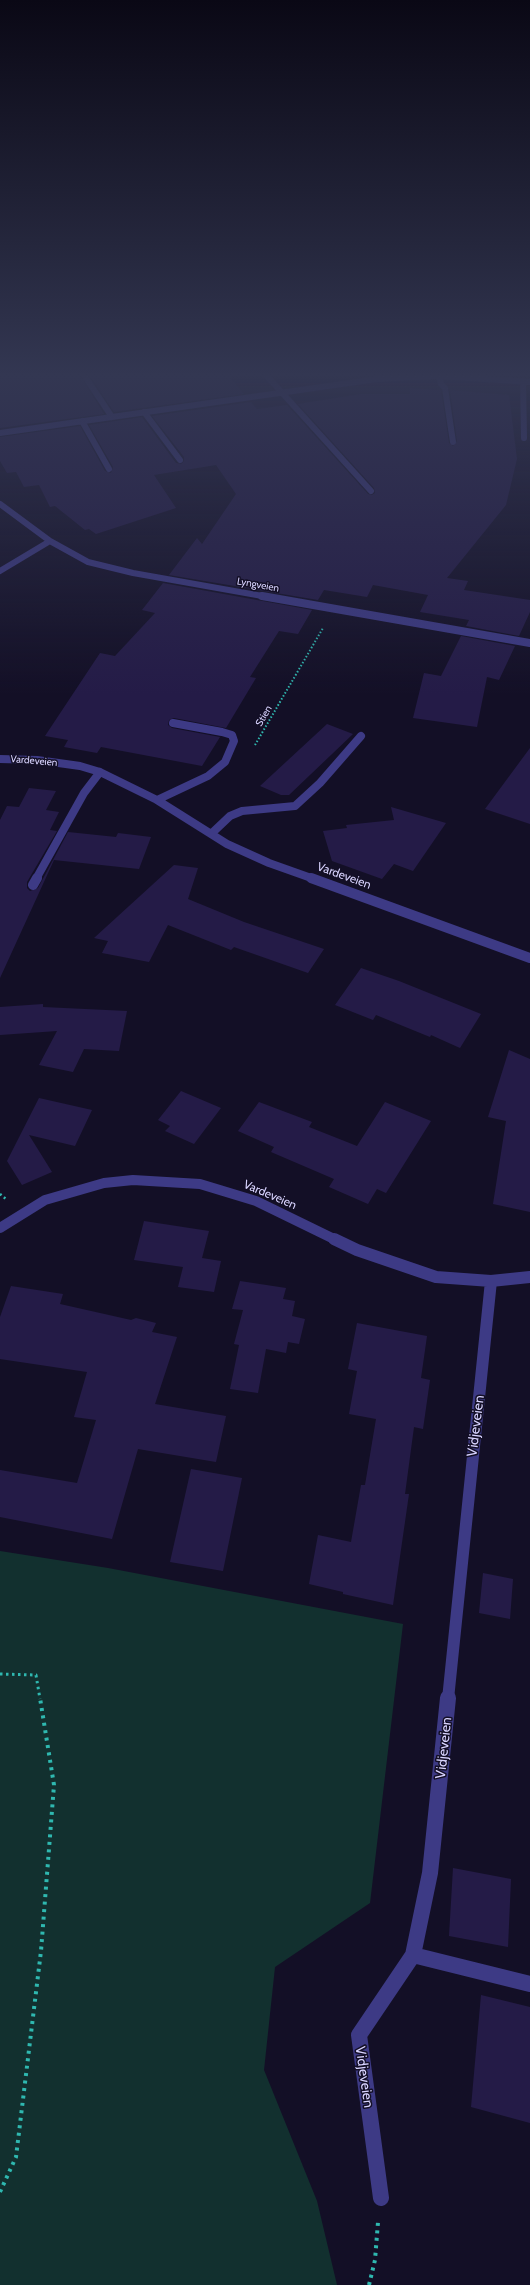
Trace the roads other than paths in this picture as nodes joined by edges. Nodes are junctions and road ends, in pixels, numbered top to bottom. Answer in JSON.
{"nodes":[{"id":1,"x":363,"y":482,"type":"edge"},
{"id":2,"x":371,"y":491,"type":"dead end"},
{"id":3,"x":0,"y":504,"type":"edge"},
{"id":4,"x":50,"y":541,"type":"junction"},
{"id":5,"x":0,"y":571,"type":"edge"},
{"id":6,"x":530,"y":643,"type":"edge"},
{"id":7,"x":173,"y":723,"type":"dead end"},
{"id":8,"x":361,"y":736,"type":"dead end"},
{"id":9,"x":0,"y":759,"type":"edge"},
{"id":10,"x":100,"y":772,"type":"junction"},
{"id":11,"x":157,"y":800,"type":"junction"},
{"id":12,"x":211,"y":834,"type":"junction"},
{"id":13,"x":33,"y":885,"type":"dead end"},
{"id":14,"x":530,"y":958,"type":"edge"},
{"id":15,"x":0,"y":1228,"type":"edge"},
{"id":16,"x":530,"y":1277,"type":"edge"},
{"id":17,"x":491,"y":1281,"type":"junction"},
{"id":18,"x":413,"y":1955,"type":"junction"},
{"id":19,"x":530,"y":1984,"type":"edge"},
{"id":20,"x":381,"y":2198,"type":"road end"}],
"edges":[{"from":1,"to":2,"type":"street"},
{"from":3,"to":4,"type":"street","name":"Lyngveien"},
{"from":4,"to":5,"type":"street"},
{"from":4,"to":6,"type":"street","name":"Lyngveien"},
{"from":7,"to":11,"type":"street"},
{"from":8,"to":12,"type":"street"},
{"from":9,"to":10,"type":"street","name":"Vardeveien"},
{"from":10,"to":11,"type":"street","name":"Vardeveien"},
{"from":10,"to":13,"type":"street"},
{"from":11,"to":12,"type":"street","name":"Vardeveien"},
{"from":12,"to":14,"type":"street","name":"Vardeveien"},
{"from":15,"to":17,"type":"street","name":"Vardeveien"},
{"from":16,"to":17,"type":"street","name":"Vardeveien"},
{"from":17,"to":18,"type":"street","name":"Vidjeveien"},
{"from":18,"to":19,"type":"street"},
{"from":18,"to":20,"type":"street","name":"Vidjeveien"}]}
